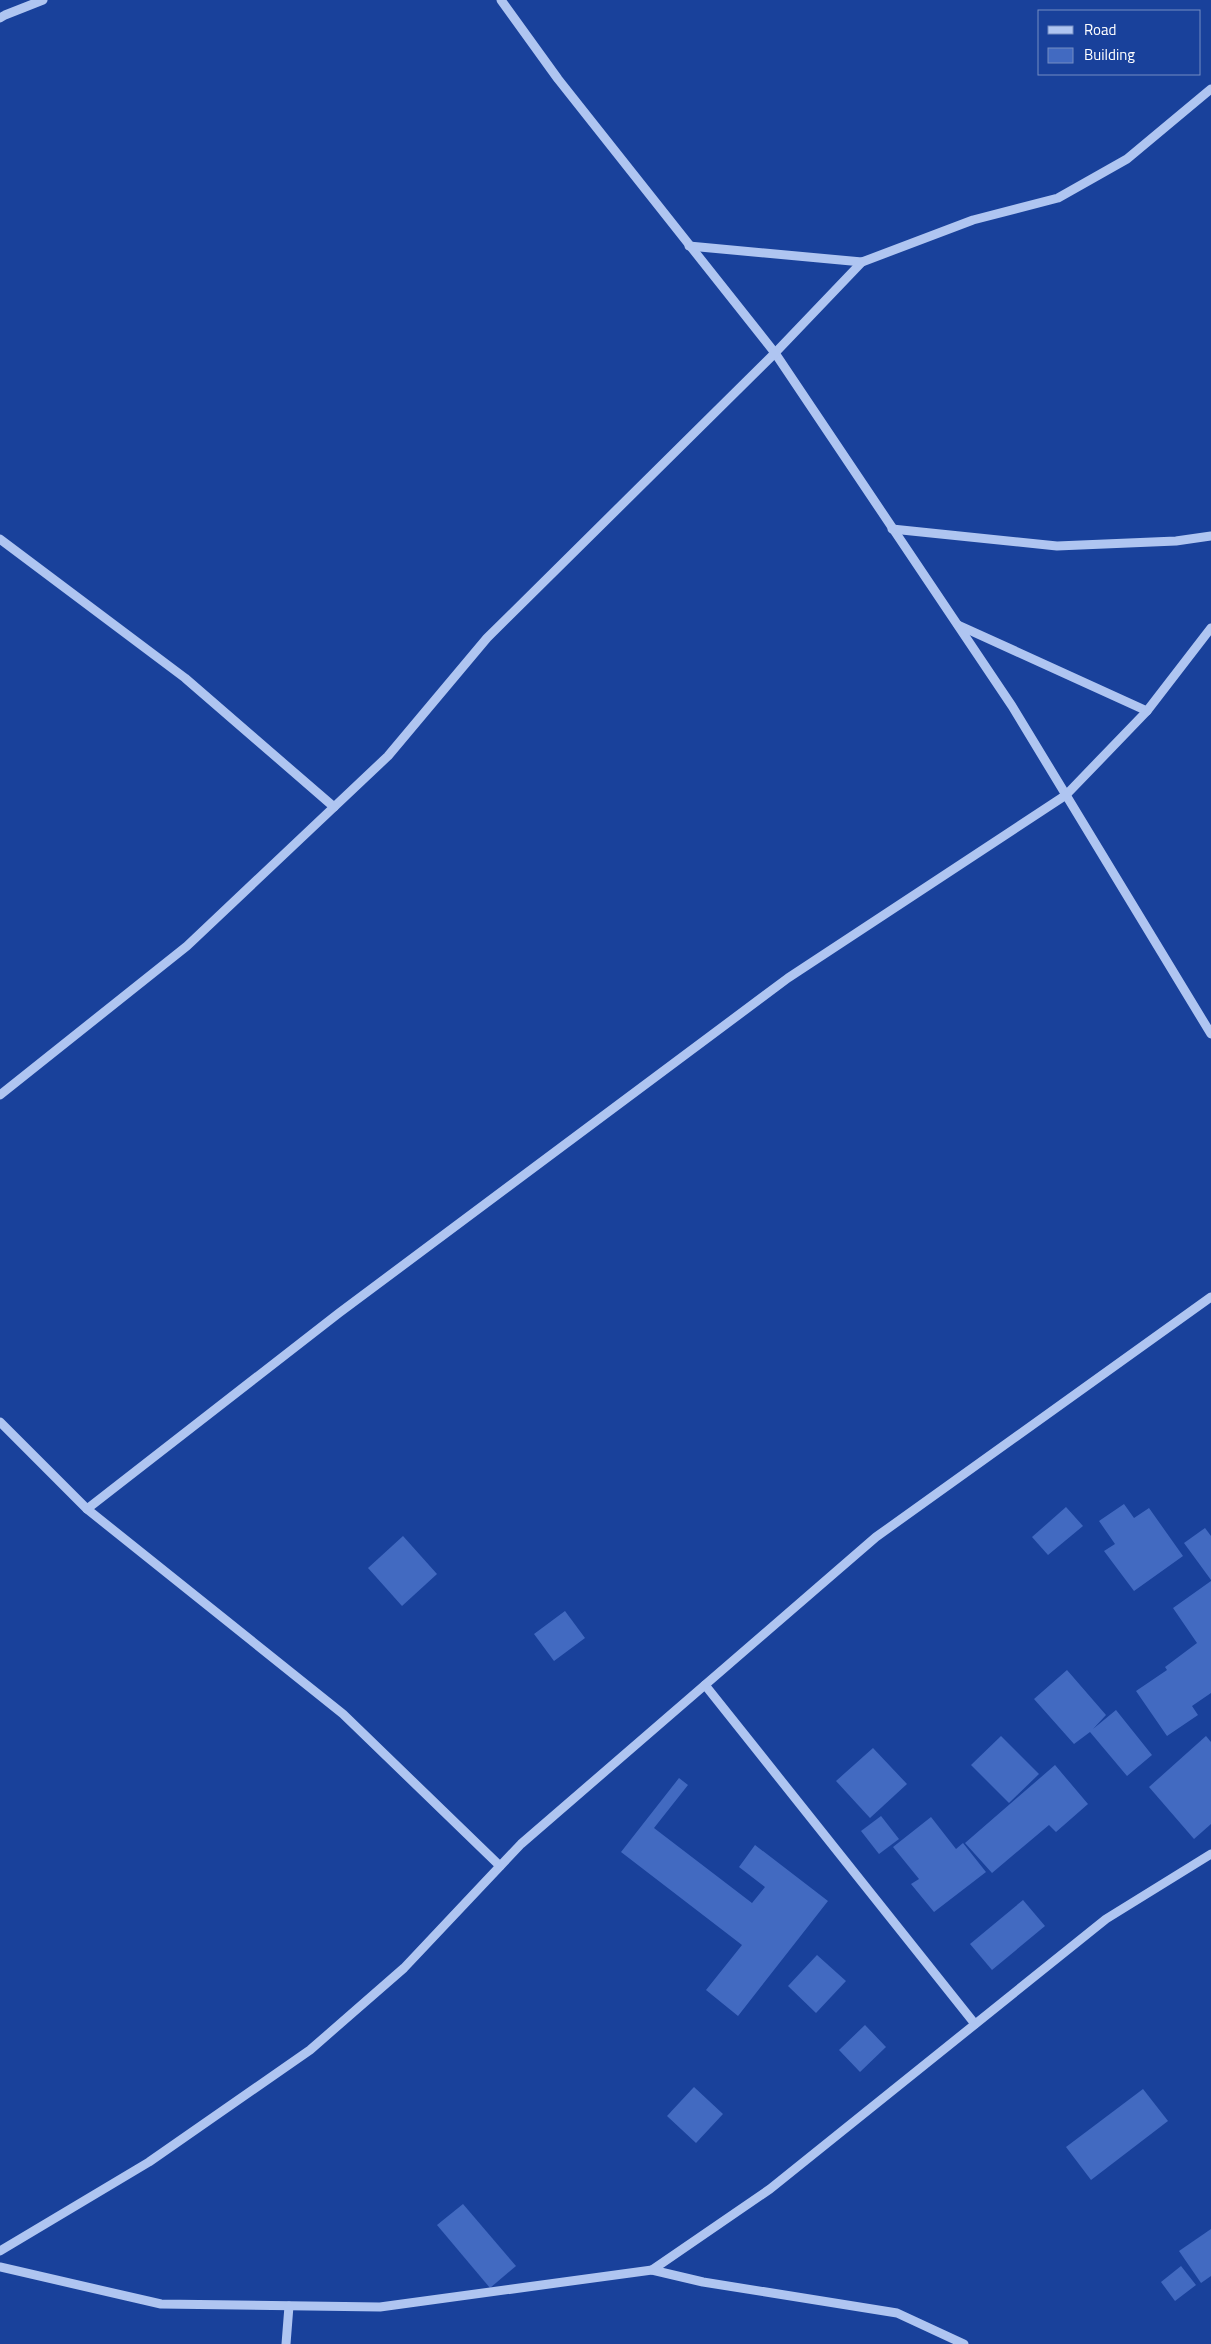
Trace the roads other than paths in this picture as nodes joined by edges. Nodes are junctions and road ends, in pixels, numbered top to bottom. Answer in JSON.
{"nodes":[{"id":1,"x":43,"y":0,"type":"edge"},
{"id":2,"x":501,"y":0,"type":"edge"},
{"id":3,"x":0,"y":18,"type":"edge"},
{"id":4,"x":1211,"y":89,"type":"edge"},
{"id":5,"x":689,"y":246,"type":"junction"},
{"id":6,"x":862,"y":262,"type":"junction"},
{"id":7,"x":776,"y":353,"type":"junction"},
{"id":8,"x":892,"y":529,"type":"junction"},
{"id":9,"x":1211,"y":536,"type":"edge"},
{"id":10,"x":0,"y":539,"type":"edge"},
{"id":11,"x":957,"y":625,"type":"junction"},
{"id":12,"x":1211,"y":628,"type":"edge"},
{"id":13,"x":1147,"y":712,"type":"junction"},
{"id":14,"x":1066,"y":795,"type":"junction"},
{"id":15,"x":334,"y":807,"type":"junction"},
{"id":16,"x":1211,"y":1034,"type":"edge"},
{"id":17,"x":0,"y":1095,"type":"edge"},
{"id":18,"x":1211,"y":1297,"type":"edge"},
{"id":19,"x":0,"y":1422,"type":"edge"},
{"id":20,"x":87,"y":1509,"type":"junction"},
{"id":21,"x":705,"y":1685,"type":"junction"},
{"id":22,"x":1211,"y":1854,"type":"edge"},
{"id":23,"x":500,"y":1866,"type":"junction"},
{"id":24,"x":975,"y":2024,"type":"junction"},
{"id":25,"x":0,"y":2251,"type":"edge"},
{"id":26,"x":0,"y":2267,"type":"edge"},
{"id":27,"x":652,"y":2270,"type":"junction"},
{"id":28,"x":289,"y":2306,"type":"junction"},
{"id":29,"x":285,"y":2343,"type":"edge"},
{"id":30,"x":964,"y":2344,"type":"edge"}],
"edges":[{"from":1,"to":3,"type":"street"},
{"from":2,"to":5,"type":"street"},
{"from":4,"to":6,"type":"street"},
{"from":5,"to":6,"type":"street"},
{"from":5,"to":7,"type":"street"},
{"from":6,"to":7,"type":"street"},
{"from":7,"to":8,"type":"street"},
{"from":7,"to":15,"type":"street"},
{"from":8,"to":9,"type":"street"},
{"from":8,"to":11,"type":"street"},
{"from":10,"to":15,"type":"street"},
{"from":11,"to":13,"type":"street"},
{"from":11,"to":14,"type":"street"},
{"from":12,"to":13,"type":"street"},
{"from":13,"to":14,"type":"street"},
{"from":14,"to":16,"type":"street"},
{"from":14,"to":20,"type":"street"},
{"from":15,"to":17,"type":"street"},
{"from":18,"to":21,"type":"street"},
{"from":19,"to":20,"type":"street"},
{"from":20,"to":23,"type":"street"},
{"from":21,"to":23,"type":"street"},
{"from":21,"to":24,"type":"street"},
{"from":22,"to":24,"type":"street"},
{"from":23,"to":25,"type":"street"},
{"from":24,"to":27,"type":"street"},
{"from":26,"to":28,"type":"street"},
{"from":27,"to":28,"type":"street"},
{"from":27,"to":30,"type":"street"},
{"from":28,"to":29,"type":"street"}]}
